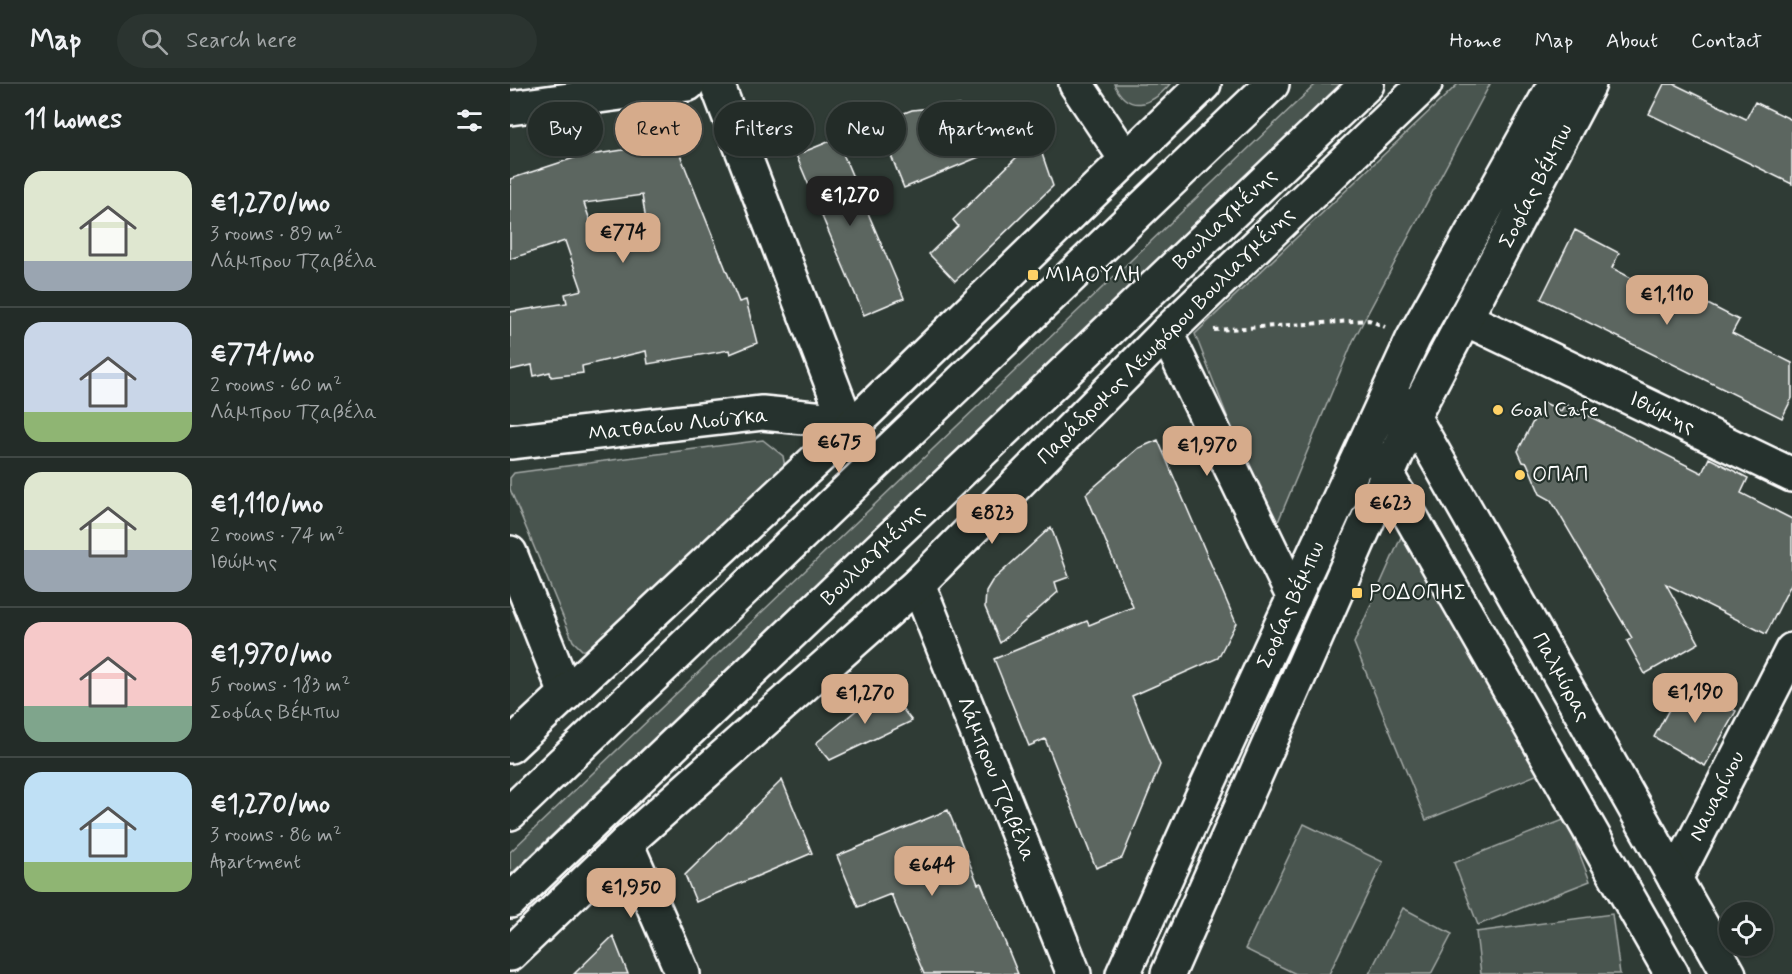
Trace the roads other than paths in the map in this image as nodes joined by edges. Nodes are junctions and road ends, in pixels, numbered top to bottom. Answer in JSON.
{"nodes":[{"id":1,"x":688,"y":84,"type":"edge"},
{"id":2,"x":717,"y":84,"type":"edge"},
{"id":3,"x":1076,"y":84,"type":"edge"},
{"id":4,"x":1204,"y":84,"type":"edge"},
{"id":5,"x":1272,"y":84,"type":"edge"},
{"id":6,"x":1367,"y":84,"type":"edge"},
{"id":7,"x":1425,"y":84,"type":"edge"},
{"id":8,"x":1555,"y":84,"type":"edge"},
{"id":9,"x":1588,"y":84,"type":"edge"},
{"id":10,"x":510,"y":108,"type":"edge"},
{"id":11,"x":1126,"y":159,"type":"junction"},
{"id":12,"x":1466,"y":319,"type":"junction"},
{"id":13,"x":1166,"y":333,"type":"junction"},
{"id":14,"x":1393,"y":381,"type":"junction"},
{"id":15,"x":1413,"y":417,"type":"junction"},
{"id":16,"x":848,"y":425,"type":"junction"},
{"id":17,"x":1366,"y":439,"type":"junction"},
{"id":18,"x":510,"y":442,"type":"edge"},
{"id":19,"x":1388,"y":475,"type":"junction"},
{"id":20,"x":1792,"y":475,"type":"edge"},
{"id":21,"x":510,"y":553,"type":"edge"},
{"id":22,"x":918,"y":584,"type":"junction"},
{"id":23,"x":1294,"y":598,"type":"junction"},
{"id":24,"x":1792,"y":650,"type":"edge"},
{"id":25,"x":566,"y":694,"type":"junction"},
{"id":26,"x":510,"y":746,"type":"edge"},
{"id":27,"x":510,"y":813,"type":"edge"},
{"id":28,"x":626,"y":843,"type":"junction"},
{"id":29,"x":1675,"y":879,"type":"junction"},
{"id":30,"x":510,"y":901,"type":"edge"},
{"id":31,"x":510,"y":954,"type":"edge"},
{"id":32,"x":683,"y":974,"type":"edge"},
{"id":33,"x":1074,"y":974,"type":"edge"},
{"id":34,"x":1123,"y":974,"type":"edge"},
{"id":35,"x":1168,"y":974,"type":"edge"},
{"id":36,"x":1672,"y":974,"type":"edge"},
{"id":37,"x":1728,"y":974,"type":"edge"}],
"edges":[{"from":1,"to":10,"type":"main road"},
{"from":2,"to":16,"type":"main road"},
{"from":3,"to":11,"type":"main road"},
{"from":4,"to":11,"type":"main road"},
{"from":5,"to":27,"type":"main road"},
{"from":6,"to":30,"type":"main road","name":"Βουλιαγμένης"},
{"from":7,"to":13,"type":"main road","name":"Παράδρομος Λεωφόρου Βουλιαγμένης"},
{"from":8,"to":14,"type":"main road","name":"Σοφίας Βέμπω"},
{"from":9,"to":12,"type":"main road","name":"Σοφίας Βέμπω"},
{"from":11,"to":16,"type":"main road"},
{"from":12,"to":15,"type":"main road","name":"Σοφίας Βέμπω"},
{"from":12,"to":20,"type":"main road","name":"Ιθώμης"},
{"from":13,"to":22,"type":"main road","name":"Παράδρομος Λεωφόρου Βουλιαγμένης"},
{"from":13,"to":23,"type":"main road"},
{"from":14,"to":15,"type":"main road","name":"Παλμύρας"},
{"from":14,"to":17,"type":"main road","name":"Σοφίας Βέμπω"},
{"from":15,"to":19,"type":"main road","name":"Σοφίας Βέμπω"},
{"from":15,"to":29,"type":"main road","name":"Παλμύρας"},
{"from":16,"to":18,"type":"main road","name":"Ματθαίου Λιούγκα"},
{"from":16,"to":25,"type":"main road"},
{"from":17,"to":19,"type":"main road"},
{"from":17,"to":23,"type":"main road","name":"Σοφίας Βέμπω"},
{"from":19,"to":35,"type":"main road","name":"Σοφίας Βέμπω"},
{"from":19,"to":36,"type":"main road"},
{"from":21,"to":25,"type":"main road"},
{"from":22,"to":28,"type":"main road","name":"Παράδρομος Λεωφόρου Βουλιαγμένης"},
{"from":22,"to":33,"type":"main road","name":"Λάμπρου Τζαβέλα"},
{"from":23,"to":34,"type":"main road","name":"Σοφίας Βέμπω"},
{"from":24,"to":29,"type":"main road","name":"Ναυαρίνου"},
{"from":25,"to":26,"type":"main road"},
{"from":28,"to":31,"type":"main road","name":"Παράδρομος Λεωφόρου Βουλιαγμένης"},
{"from":28,"to":32,"type":"main road"},
{"from":29,"to":37,"type":"main road","name":"Παλμύρας"}]}
